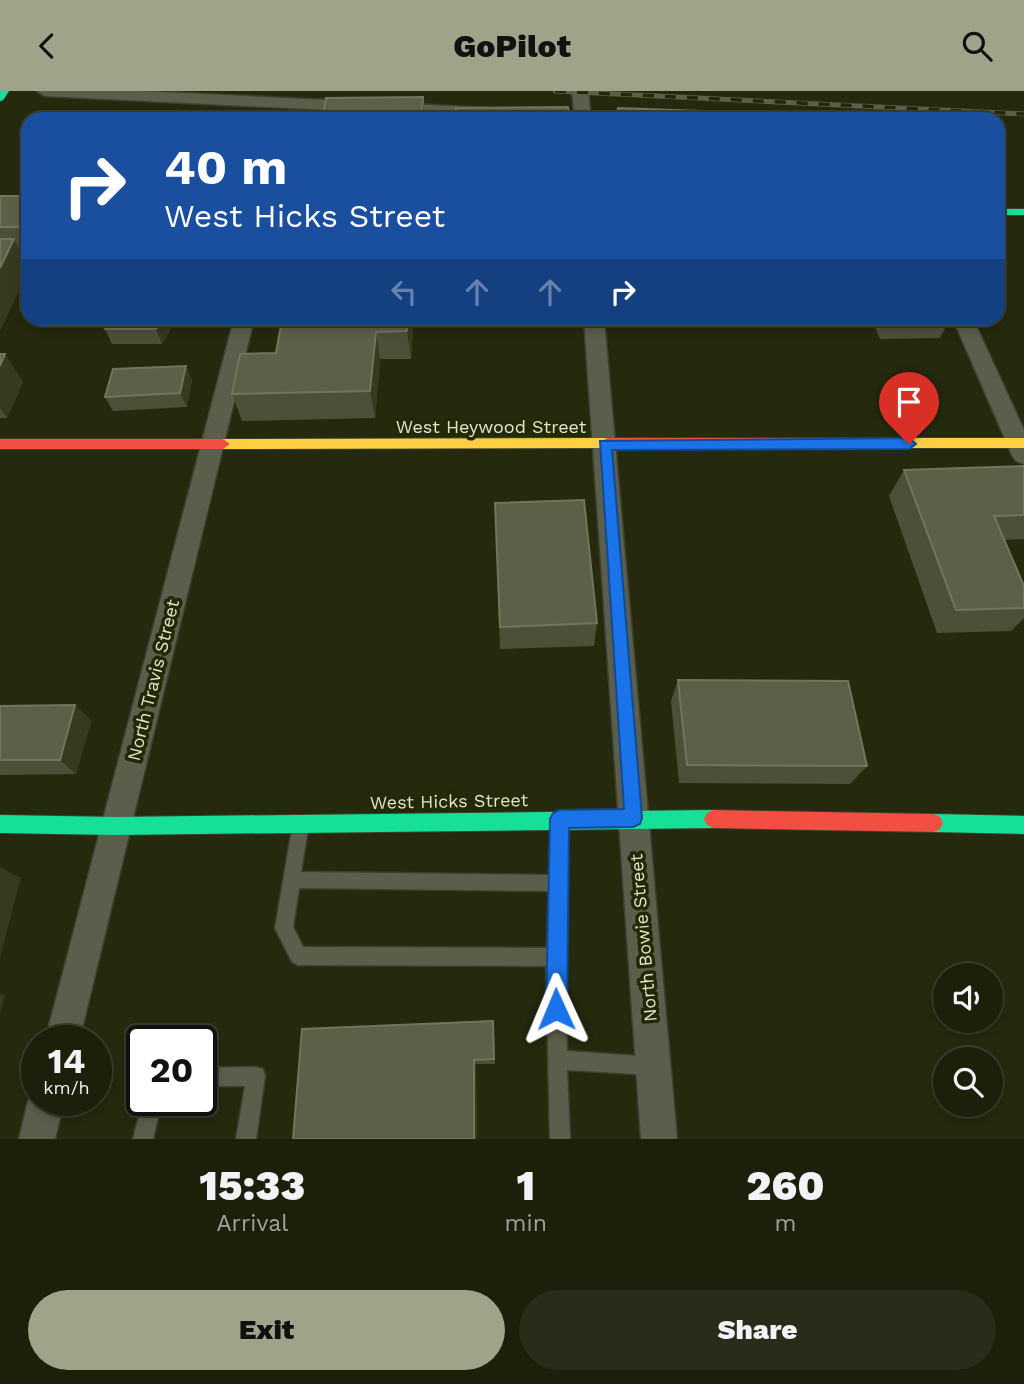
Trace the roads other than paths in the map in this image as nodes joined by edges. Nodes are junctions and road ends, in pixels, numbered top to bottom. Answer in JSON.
{"nodes":[{"id":1,"x":4,"y":91,"type":"edge"},
{"id":2,"x":45,"y":91,"type":"edge"},
{"id":3,"x":580,"y":91,"type":"edge"},
{"id":4,"x":0,"y":98,"type":"edge"},
{"id":5,"x":294,"y":105,"type":"edge"},
{"id":6,"x":450,"y":112,"type":"edge"},
{"id":7,"x":582,"y":112,"type":"edge"},
{"id":8,"x":1005,"y":212,"type":"edge"},
{"id":9,"x":1024,"y":212,"type":"edge"},
{"id":10,"x":242,"y":326,"type":"edge"},
{"id":11,"x":595,"y":326,"type":"edge"},
{"id":12,"x":966,"y":326,"type":"edge"},
{"id":13,"x":0,"y":444,"type":"edge"},
{"id":14,"x":605,"y":445,"type":"junction"},
{"id":15,"x":212,"y":446,"type":"junction"},
{"id":16,"x":1022,"y":447,"type":"edge"},
{"id":17,"x":633,"y":818,"type":"junction"},
{"id":18,"x":559,"y":819,"type":"junction"},
{"id":19,"x":301,"y":822,"type":"junction"},
{"id":20,"x":0,"y":824,"type":"edge"},
{"id":21,"x":116,"y":825,"type":"junction"},
{"id":22,"x":1024,"y":825,"type":"edge"},
{"id":23,"x":293,"y":880,"type":"junction"},
{"id":24,"x":558,"y":883,"type":"junction"},
{"id":25,"x":555,"y":957,"type":"junction"},
{"id":26,"x":66,"y":1025,"type":"edge"},
{"id":27,"x":558,"y":1060,"type":"junction"},
{"id":28,"x":653,"y":1066,"type":"junction"},
{"id":29,"x":217,"y":1077,"type":"edge"},
{"id":30,"x":42,"y":1116,"type":"edge"},
{"id":31,"x":148,"y":1116,"type":"edge"},
{"id":32,"x":37,"y":1139,"type":"edge"},
{"id":33,"x":143,"y":1139,"type":"edge"},
{"id":34,"x":246,"y":1139,"type":"edge"},
{"id":35,"x":559,"y":1139,"type":"edge"},
{"id":36,"x":659,"y":1139,"type":"edge"}],
"edges":[{"from":1,"to":4,"type":"street"},
{"from":2,"to":5,"type":"street"},
{"from":3,"to":7,"type":"street"},
{"from":5,"to":6,"type":"street"},
{"from":8,"to":9,"type":"street"},
{"from":10,"to":15,"type":"street","name":"North Travis Street"},
{"from":11,"to":14,"type":"street","name":"North Bowie Street"},
{"from":12,"to":16,"type":"street"},
{"from":13,"to":15,"type":"street","name":"West Heywood Street"},
{"from":14,"to":15,"type":"street","name":"West Heywood Street"},
{"from":14,"to":16,"type":"street","name":"West Heywood Street"},
{"from":14,"to":17,"type":"street","name":"North Bowie Street"},
{"from":15,"to":21,"type":"street","name":"North Travis Street"},
{"from":17,"to":18,"type":"street","name":"West Hicks Street"},
{"from":17,"to":22,"type":"street","name":"West Hicks Street"},
{"from":17,"to":28,"type":"street","name":"North Bowie Street"},
{"from":18,"to":19,"type":"street","name":"West Hicks Street"},
{"from":18,"to":24,"type":"lane"},
{"from":19,"to":21,"type":"street","name":"West Hicks Street"},
{"from":19,"to":23,"type":"lane"},
{"from":20,"to":21,"type":"street","name":"West Hicks Street"},
{"from":21,"to":26,"type":"street","name":"North Travis Street"},
{"from":23,"to":24,"type":"lane"},
{"from":23,"to":25,"type":"lane"},
{"from":24,"to":25,"type":"lane"},
{"from":25,"to":27,"type":"lane"},
{"from":27,"to":28,"type":"lane"},
{"from":27,"to":35,"type":"lane"},
{"from":28,"to":36,"type":"street","name":"North Bowie Street"},
{"from":29,"to":34,"type":"lane"},
{"from":30,"to":32,"type":"street"},
{"from":31,"to":33,"type":"lane"}]}
